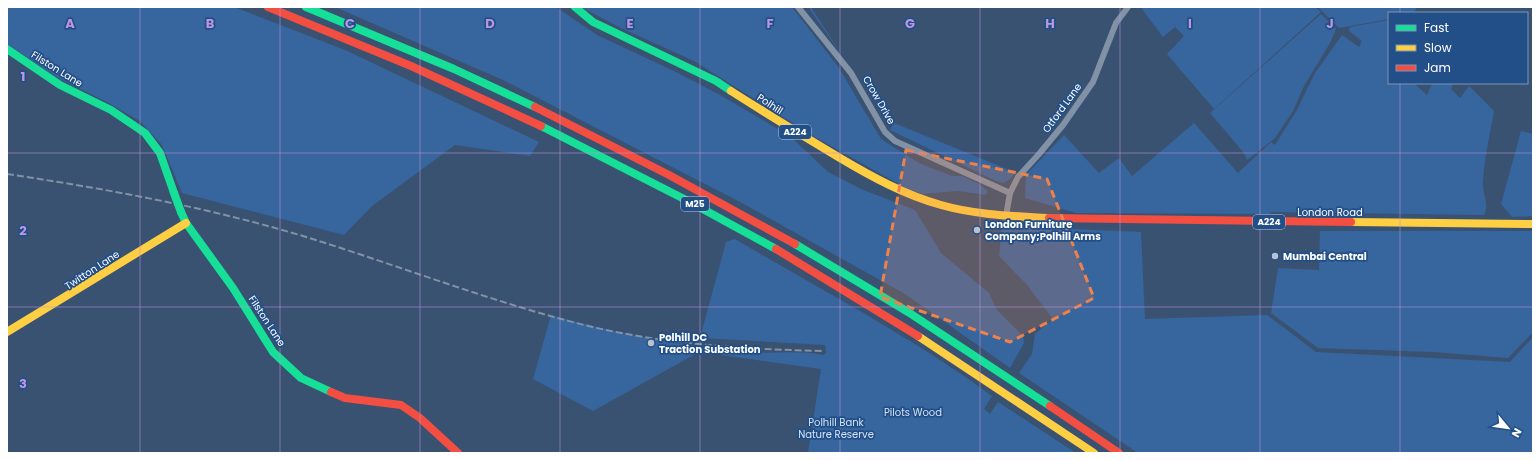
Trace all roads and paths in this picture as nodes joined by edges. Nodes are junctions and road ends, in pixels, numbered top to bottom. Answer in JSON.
{"nodes":[{"id":1,"x":268,"y":7,"type":"edge"},
{"id":2,"x":306,"y":7,"type":"edge"},
{"id":3,"x":575,"y":7,"type":"edge"},
{"id":4,"x":798,"y":7,"type":"edge"},
{"id":5,"x":1128,"y":7,"type":"edge"},
{"id":6,"x":7,"y":49,"type":"edge"},
{"id":7,"x":1010,"y":193,"type":"junction"},
{"id":8,"x":1006,"y":216,"type":"junction"},
{"id":9,"x":186,"y":223,"type":"junction"},
{"id":10,"x":1533,"y":224,"type":"edge"},
{"id":11,"x":7,"y":332,"type":"edge"},
{"id":12,"x":458,"y":453,"type":"edge"},
{"id":13,"x":1094,"y":453,"type":"edge"},
{"id":14,"x":1119,"y":453,"type":"edge"}],
"edges":[{"from":1,"to":13,"type":"main road","number":"M25"},
{"from":2,"to":14,"type":"main road","number":"M25"},
{"from":3,"to":8,"type":"main road","name":"Polhill","number":"A224"},
{"from":4,"to":7,"type":"street","name":"Crow Drive"},
{"from":5,"to":7,"type":"street","name":"Otford Lane"},
{"from":6,"to":9,"type":"main road","name":"Filston Lane","bridge":true},
{"from":7,"to":8,"type":"street","name":"Otford Lane"},
{"from":8,"to":10,"type":"main road","name":"London Road","number":"A224"},
{"from":9,"to":11,"type":"main road","name":"Twitton Lane"},
{"from":9,"to":12,"type":"main road","name":"Filston Lane"}]}
